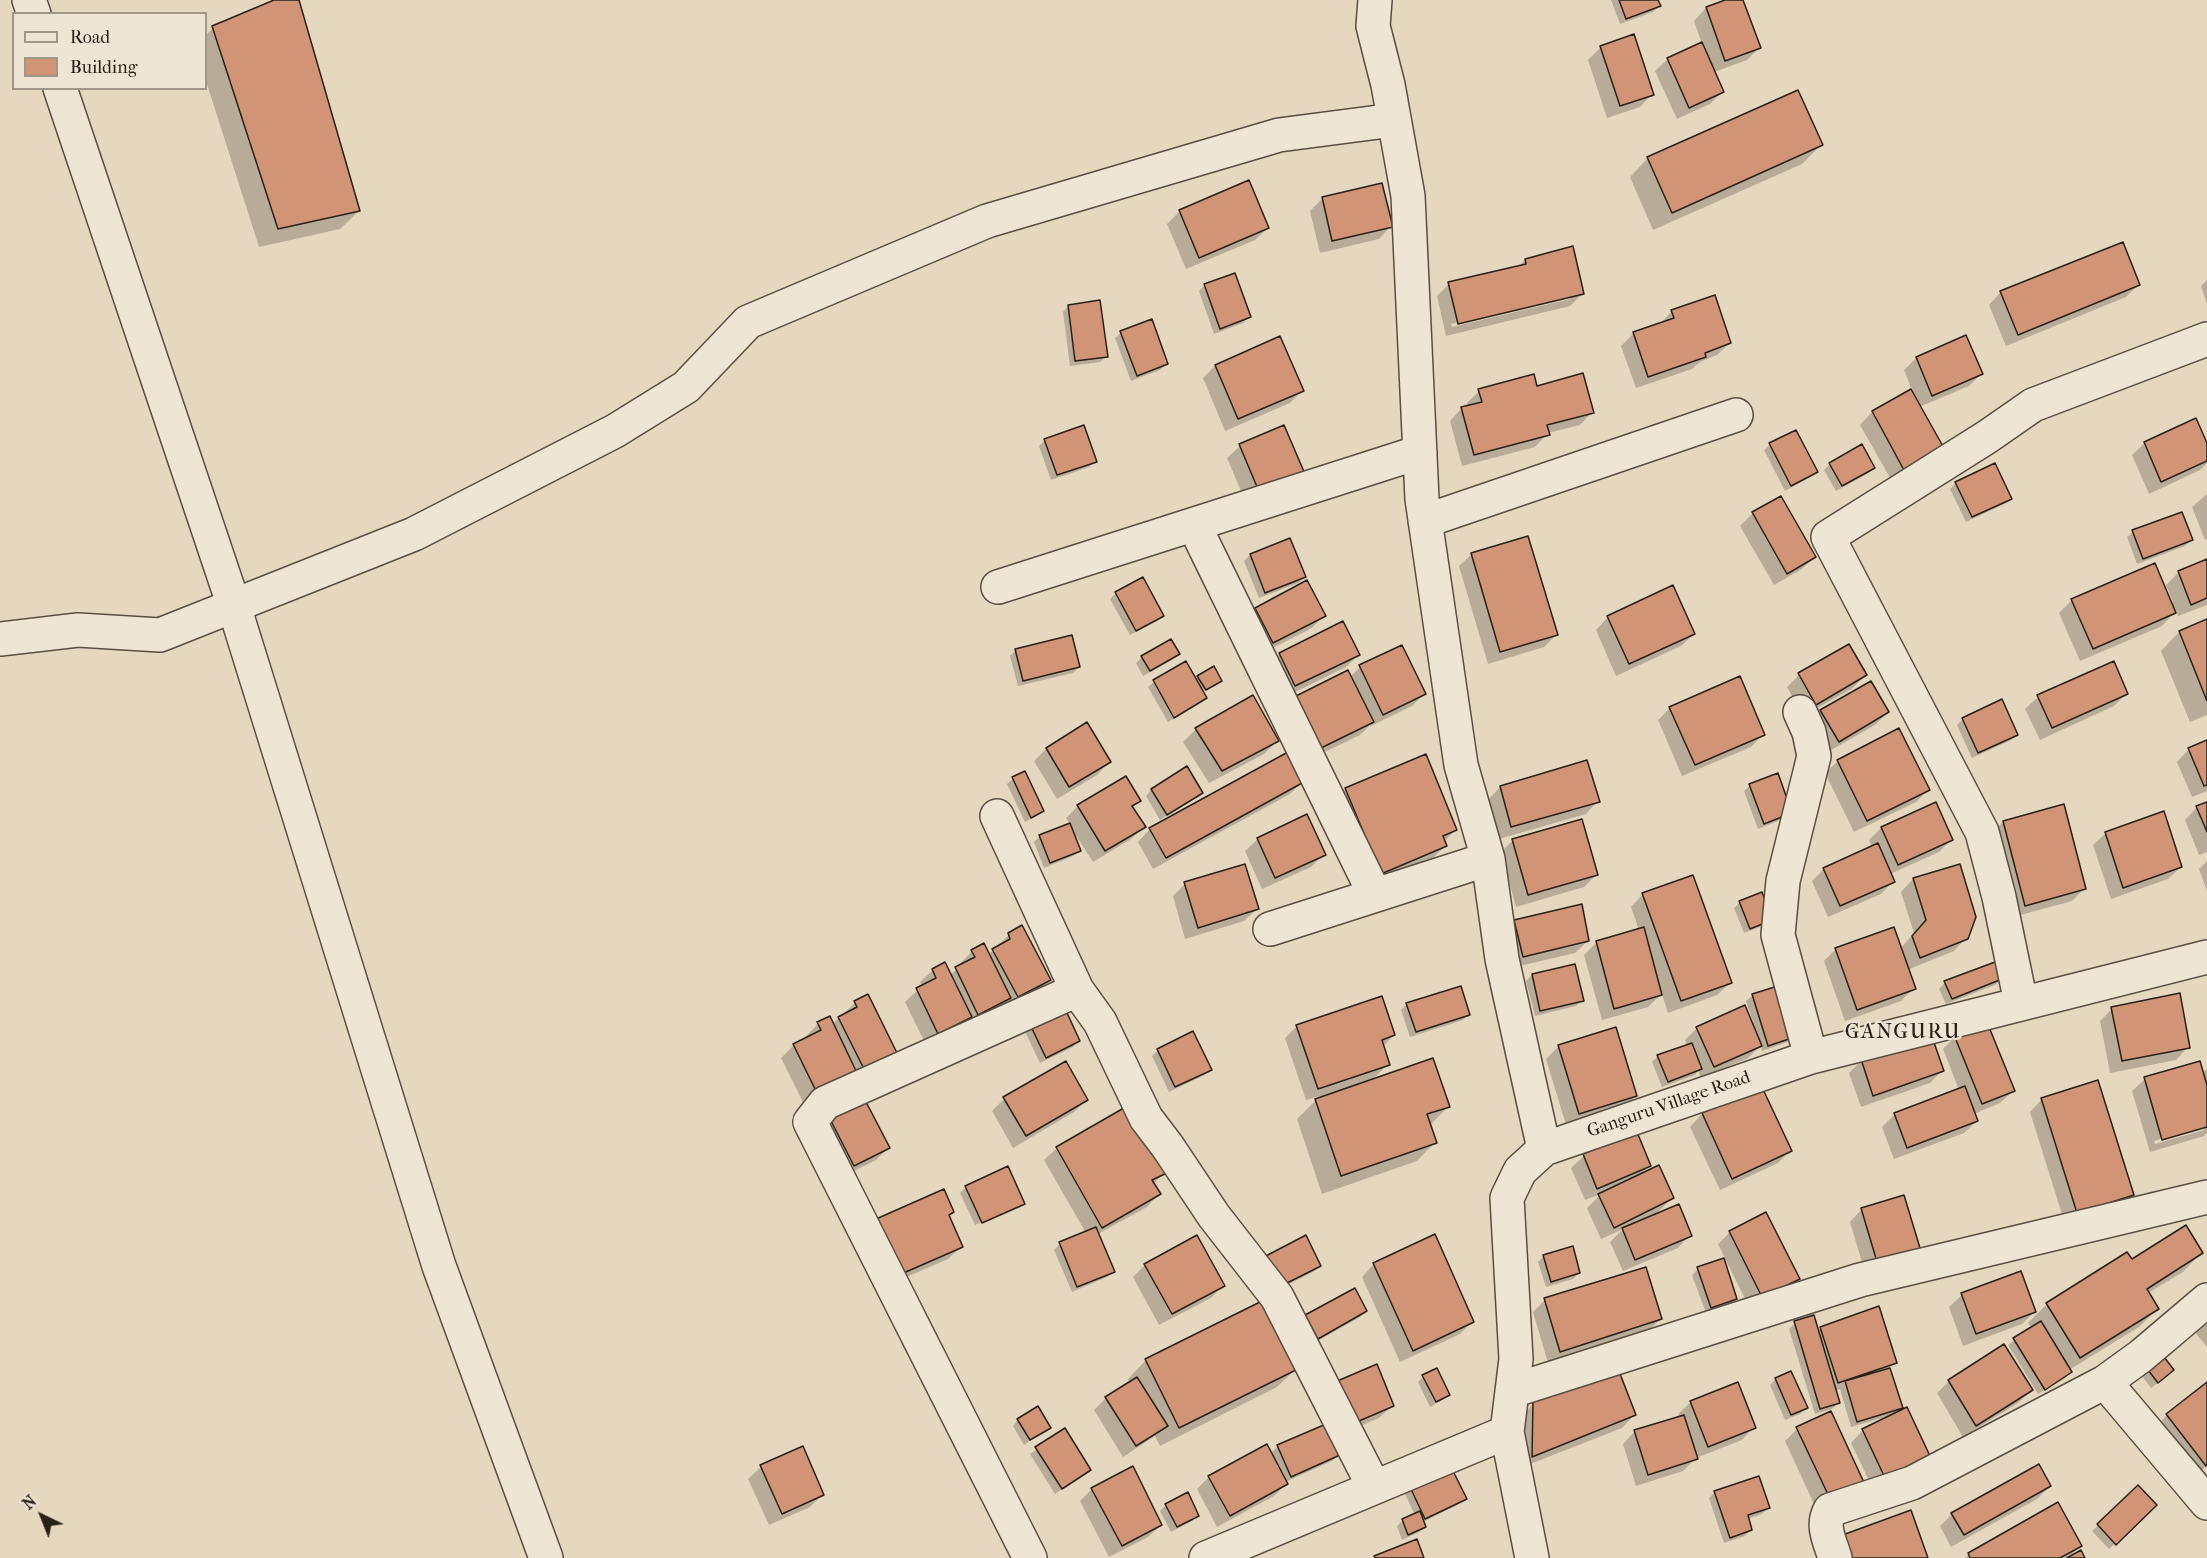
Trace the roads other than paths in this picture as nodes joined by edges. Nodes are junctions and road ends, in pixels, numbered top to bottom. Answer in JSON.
{"nodes":[{"id":1,"x":1375,"y":0,"type":"edge"},
{"id":2,"x":61,"y":90,"type":"edge"},
{"id":3,"x":1394,"y":120,"type":"junction"},
{"id":4,"x":2207,"y":339,"type":"edge"},
{"id":5,"x":1736,"y":415,"type":"dead end"},
{"id":6,"x":1420,"y":452,"type":"junction"},
{"id":7,"x":1425,"y":521,"type":"junction"},
{"id":8,"x":1194,"y":525,"type":"junction"},
{"id":9,"x":998,"y":587,"type":"dead end"},
{"id":10,"x":234,"y":606,"type":"junction"},
{"id":11,"x":0,"y":639,"type":"edge"},
{"id":12,"x":1800,"y":712,"type":"dead end"},
{"id":13,"x":997,"y":816,"type":"dead end"},
{"id":14,"x":1488,"y":859,"type":"junction"},
{"id":15,"x":1375,"y":895,"type":"junction"},
{"id":16,"x":1270,"y":929,"type":"dead end"},
{"id":17,"x":2207,"y":957,"type":"edge"},
{"id":18,"x":1077,"y":990,"type":"junction"},
{"id":19,"x":2021,"y":1003,"type":"junction"},
{"id":20,"x":1811,"y":1057,"type":"junction"},
{"id":21,"x":1544,"y":1149,"type":"junction"},
{"id":22,"x":2207,"y":1197,"type":"edge"},
{"id":23,"x":2207,"y":1300,"type":"edge"},
{"id":24,"x":2105,"y":1382,"type":"junction"},
{"id":25,"x":1512,"y":1391,"type":"junction"},
{"id":26,"x":1507,"y":1432,"type":"junction"},
{"id":27,"x":1374,"y":1487,"type":"junction"},
{"id":28,"x":2207,"y":1503,"type":"edge"},
{"id":29,"x":546,"y":1558,"type":"edge"},
{"id":30,"x":1030,"y":1558,"type":"edge"},
{"id":31,"x":1206,"y":1558,"type":"edge"},
{"id":32,"x":1532,"y":1558,"type":"edge"},
{"id":33,"x":1835,"y":1558,"type":"edge"}],
"edges":[{"from":1,"to":3,"type":"street"},
{"from":2,"to":10,"type":"street"},
{"from":3,"to":6,"type":"street"},
{"from":3,"to":10,"type":"street"},
{"from":4,"to":19,"type":"street"},
{"from":5,"to":7,"type":"street"},
{"from":6,"to":7,"type":"street"},
{"from":6,"to":8,"type":"street"},
{"from":7,"to":14,"type":"street"},
{"from":8,"to":9,"type":"street"},
{"from":8,"to":15,"type":"street"},
{"from":10,"to":11,"type":"street"},
{"from":10,"to":29,"type":"street"},
{"from":12,"to":20,"type":"street"},
{"from":13,"to":18,"type":"street"},
{"from":14,"to":15,"type":"street"},
{"from":14,"to":21,"type":"street"},
{"from":15,"to":16,"type":"street"},
{"from":17,"to":19,"type":"street","name":"Ganguru Village Road"},
{"from":18,"to":27,"type":"street"},
{"from":18,"to":30,"type":"street"},
{"from":19,"to":20,"type":"street","name":"Ganguru Village Road"},
{"from":20,"to":21,"type":"street","name":"Ganguru Village Road"},
{"from":21,"to":25,"type":"street","name":"Ganguru Village Road"},
{"from":22,"to":25,"type":"street"},
{"from":23,"to":24,"type":"street"},
{"from":24,"to":28,"type":"street"},
{"from":24,"to":33,"type":"street"},
{"from":25,"to":26,"type":"street","name":"Ganguru Village Road"},
{"from":26,"to":27,"type":"street"},
{"from":26,"to":32,"type":"street","name":"Ganguru Village Road"},
{"from":27,"to":31,"type":"street"}]}
